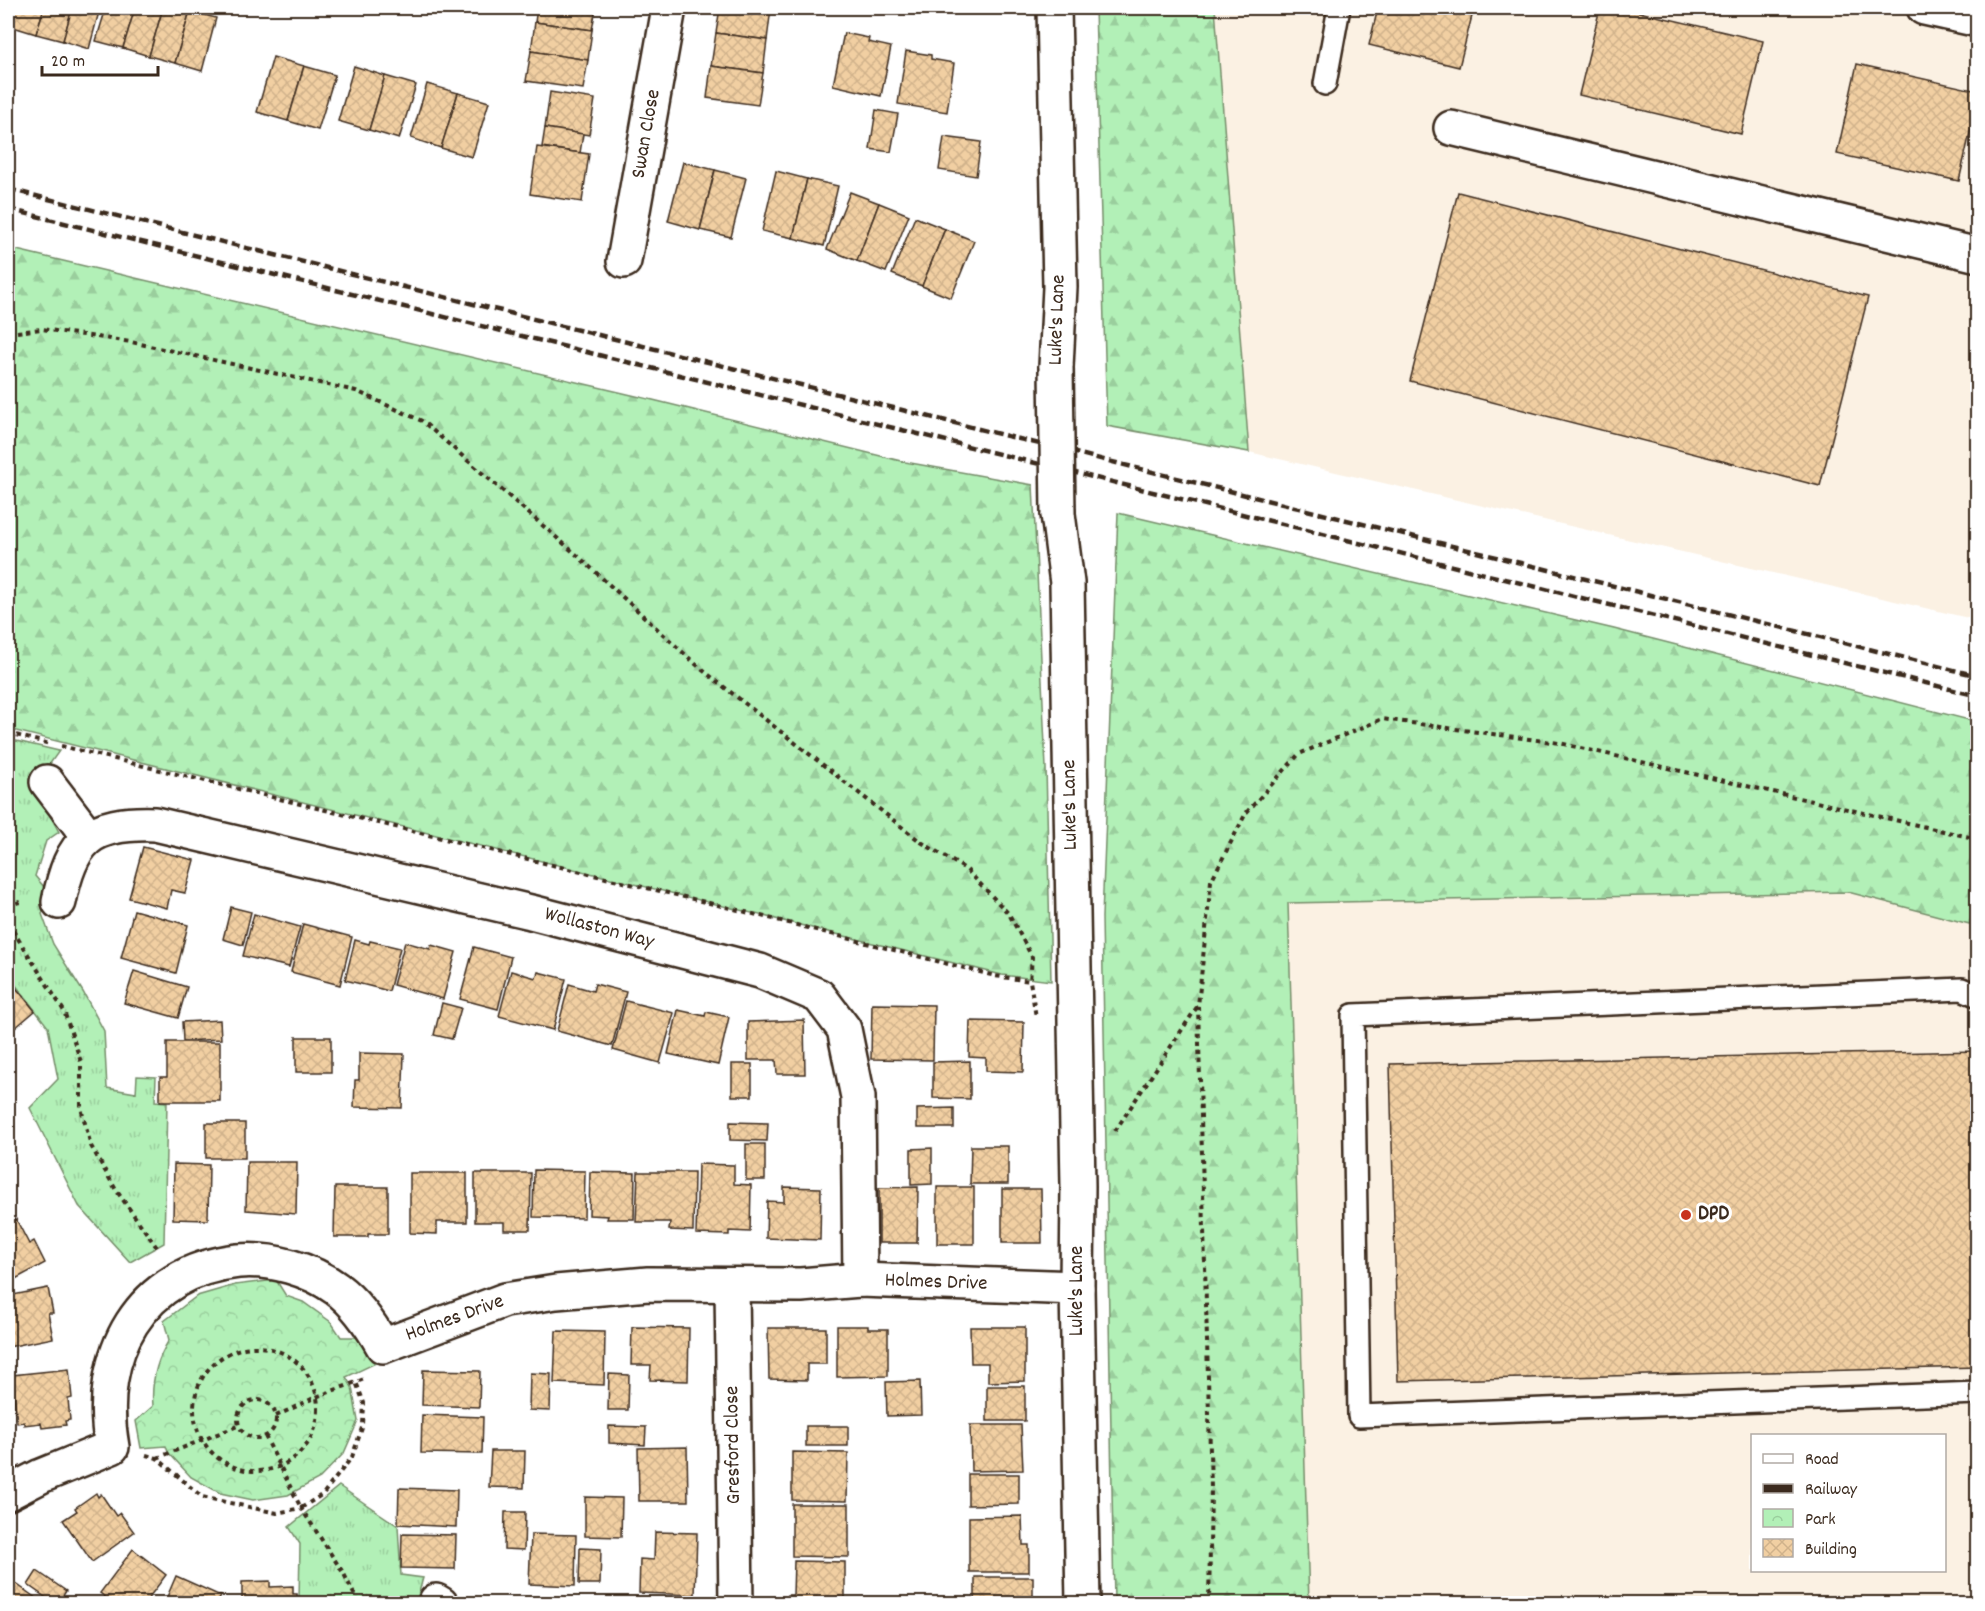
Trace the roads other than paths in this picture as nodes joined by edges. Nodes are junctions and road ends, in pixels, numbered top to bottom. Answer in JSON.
{"nodes":[{"id":1,"x":669,"y":8,"type":"edge"},
{"id":2,"x":1054,"y":8,"type":"edge"},
{"id":3,"x":1339,"y":8,"type":"edge"},
{"id":4,"x":1924,"y":8,"type":"edge"},
{"id":5,"x":1977,"y":20,"type":"edge"},
{"id":6,"x":1325,"y":84,"type":"dead end"},
{"id":7,"x":1450,"y":128,"type":"dead end"},
{"id":8,"x":1977,"y":255,"type":"edge"},
{"id":9,"x":624,"y":261,"type":"dead end"},
{"id":10,"x":47,"y":782,"type":"dead end"},
{"id":11,"x":88,"y":836,"type":"junction"},
{"id":12,"x":59,"y":902,"type":"dead end"},
{"id":13,"x":1977,"y":996,"type":"edge"},
{"id":14,"x":860,"y":1280,"type":"junction"},
{"id":15,"x":732,"y":1286,"type":"junction"},
{"id":16,"x":1077,"y":1288,"type":"junction"},
{"id":17,"x":1977,"y":1393,"type":"edge"},
{"id":18,"x":8,"y":1493,"type":"edge"},
{"id":19,"x":736,"y":1604,"type":"edge"},
{"id":20,"x":1083,"y":1604,"type":"edge"}],
"edges":[{"from":1,"to":9,"type":"street","name":"Swan Close"},
{"from":2,"to":16,"type":"street","name":"Luke's Lane","bridge":true},
{"from":3,"to":6,"type":"lane"},
{"from":4,"to":5,"type":"street"},
{"from":7,"to":8,"type":"street"},
{"from":10,"to":11,"type":"street"},
{"from":11,"to":12,"type":"street"},
{"from":11,"to":14,"type":"street","name":"Wollaston Way"},
{"from":13,"to":17,"type":"lane"},
{"from":14,"to":15,"type":"street","name":"Holmes Drive"},
{"from":14,"to":16,"type":"street","name":"Holmes Drive"},
{"from":15,"to":18,"type":"street","name":"Holmes Drive"},
{"from":15,"to":19,"type":"street","name":"Gresford Close"},
{"from":16,"to":20,"type":"street","name":"Luke's Lane"}]}
